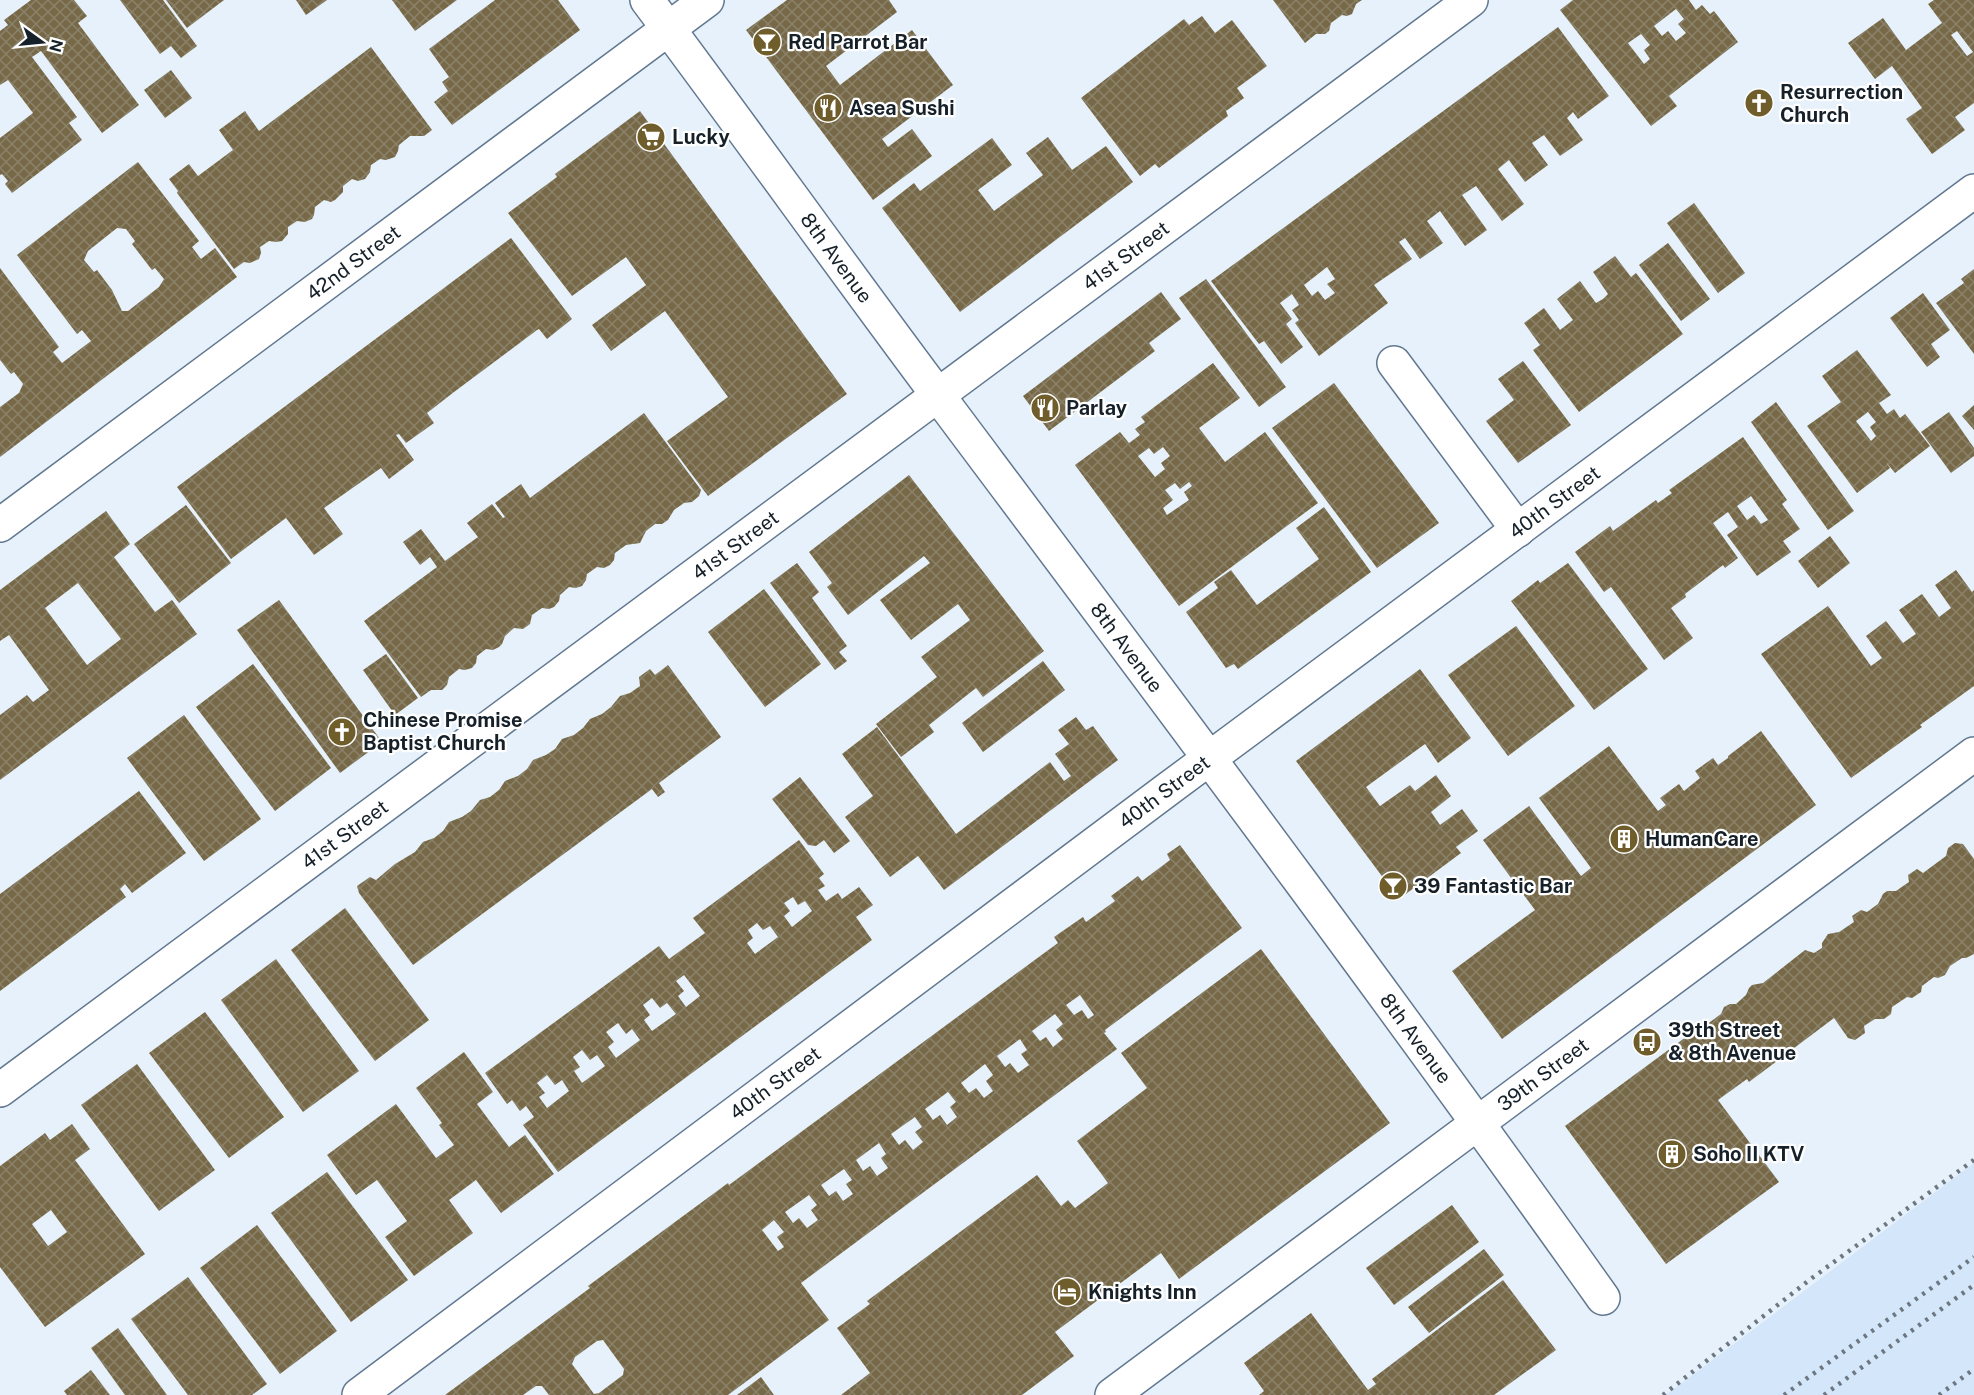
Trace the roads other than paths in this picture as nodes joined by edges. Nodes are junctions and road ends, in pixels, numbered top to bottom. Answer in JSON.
{"nodes":[{"id":1,"x":647,"y":0,"type":"edge"},
{"id":2,"x":707,"y":0,"type":"edge"},
{"id":3,"x":1471,"y":0,"type":"edge"},
{"id":4,"x":669,"y":28,"type":"junction"},
{"id":5,"x":1974,"y":191,"type":"edge"},
{"id":6,"x":1394,"y":363,"type":"dead end"},
{"id":7,"x":939,"y":396,"type":"junction"},
{"id":8,"x":0,"y":525,"type":"edge"},
{"id":9,"x":1518,"y":530,"type":"junction"},
{"id":10,"x":1974,"y":754,"type":"edge"},
{"id":11,"x":1211,"y":758,"type":"junction"},
{"id":12,"x":0,"y":1090,"type":"edge"},
{"id":13,"x":1477,"y":1122,"type":"junction"},
{"id":14,"x":1603,"y":1298,"type":"dead end"},
{"id":15,"x":359,"y":1395,"type":"edge"},
{"id":16,"x":1112,"y":1395,"type":"edge"}],
"edges":[{"from":1,"to":4,"type":"street","name":"8th Avenue"},
{"from":2,"to":4,"type":"street","name":"42nd Street"},
{"from":3,"to":7,"type":"street","name":"41st Street"},
{"from":4,"to":7,"type":"street","name":"8th Avenue"},
{"from":4,"to":8,"type":"street","name":"42nd Street"},
{"from":5,"to":9,"type":"street","name":"40th Street"},
{"from":6,"to":9,"type":"street"},
{"from":7,"to":11,"type":"street","name":"8th Avenue"},
{"from":7,"to":12,"type":"street","name":"41st Street"},
{"from":9,"to":11,"type":"street","name":"40th Street"},
{"from":10,"to":13,"type":"street","name":"39th Street"},
{"from":11,"to":13,"type":"street","name":"8th Avenue"},
{"from":11,"to":15,"type":"street","name":"40th Street"},
{"from":13,"to":14,"type":"street","name":"8th Avenue"},
{"from":13,"to":16,"type":"street","name":"39th Street"}]}
